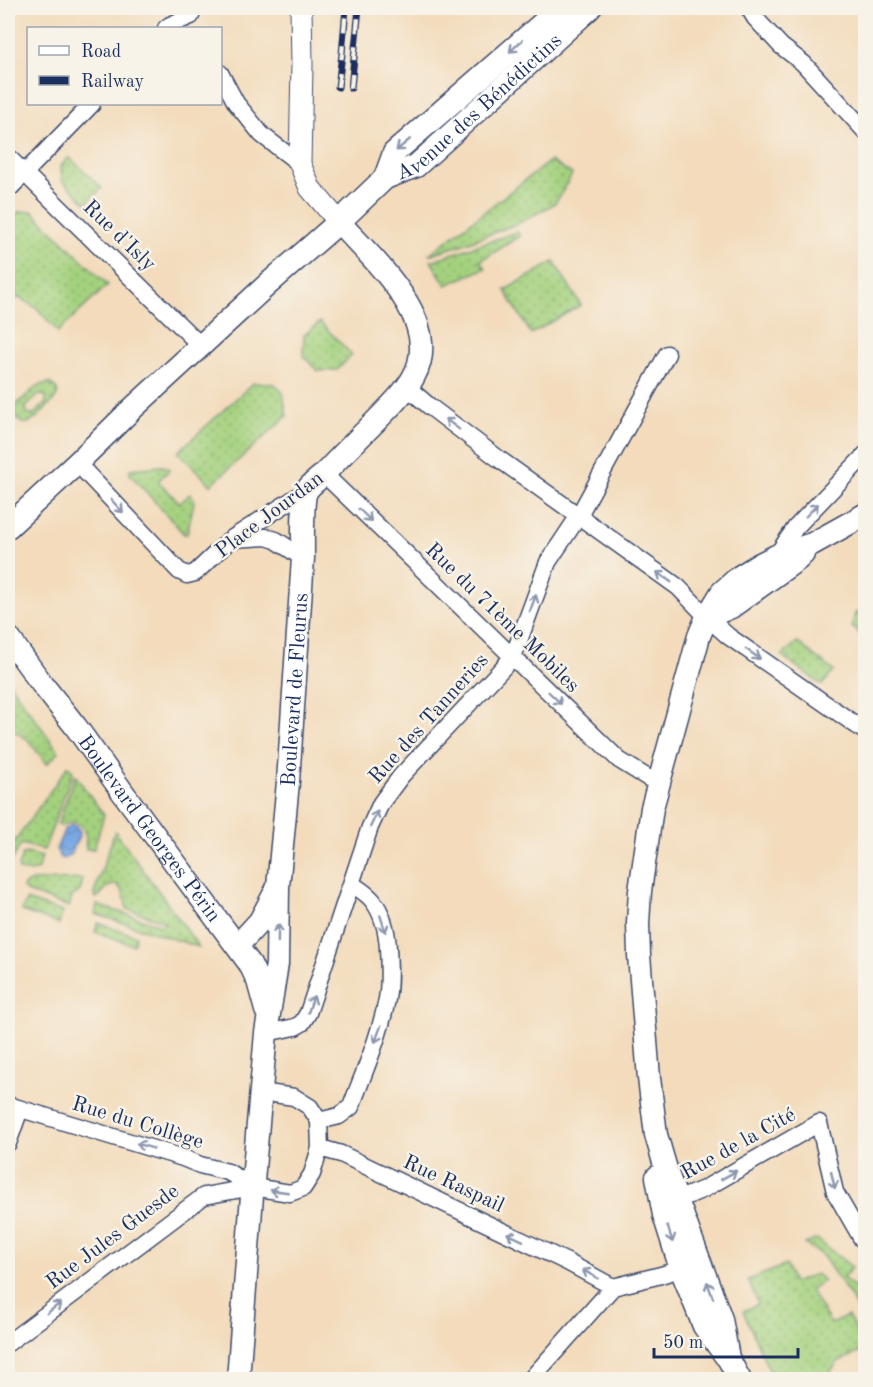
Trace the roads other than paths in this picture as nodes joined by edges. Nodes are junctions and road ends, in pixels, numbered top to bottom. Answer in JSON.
{"nodes":[{"id":1,"x":301,"y":8,"type":"edge"},
{"id":2,"x":560,"y":8,"type":"edge"},
{"id":3,"x":590,"y":8,"type":"edge"},
{"id":4,"x":749,"y":8,"type":"edge"},
{"id":5,"x":192,"y":17,"type":"edge"},
{"id":6,"x":167,"y":27,"type":"edge"},
{"id":7,"x":222,"y":77,"type":"edge"},
{"id":8,"x":91,"y":105,"type":"edge"},
{"id":9,"x":866,"y":132,"type":"edge"},
{"id":10,"x":8,"y":157,"type":"edge"},
{"id":11,"x":300,"y":164,"type":"junction"},
{"id":12,"x":24,"y":173,"type":"junction"},
{"id":13,"x":385,"y":178,"type":"junction"},
{"id":14,"x":8,"y":190,"type":"edge"},
{"id":15,"x":339,"y":222,"type":"junction"},
{"id":16,"x":201,"y":346,"type":"junction"},
{"id":17,"x":666,"y":354,"type":"dead end"},
{"id":18,"x":407,"y":387,"type":"junction"},
{"id":19,"x":866,"y":454,"type":"edge"},
{"id":20,"x":77,"y":463,"type":"junction"},
{"id":21,"x":324,"y":474,"type":"junction"},
{"id":22,"x":306,"y":491,"type":"junction"},
{"id":23,"x":866,"y":514,"type":"edge"},
{"id":24,"x":579,"y":517,"type":"junction"},
{"id":25,"x":8,"y":525,"type":"edge"},
{"id":26,"x":231,"y":539,"type":"junction"},
{"id":27,"x":812,"y":544,"type":"junction"},
{"id":28,"x":776,"y":556,"type":"junction"},
{"id":29,"x":303,"y":558,"type":"junction"},
{"id":30,"x":731,"y":607,"type":"junction"},
{"id":31,"x":707,"y":617,"type":"junction"},
{"id":32,"x":8,"y":637,"type":"edge"},
{"id":33,"x":513,"y":657,"type":"junction"},
{"id":34,"x":866,"y":732,"type":"edge"},
{"id":35,"x":660,"y":782,"type":"junction"},
{"id":36,"x":352,"y":884,"type":"junction"},
{"id":37,"x":278,"y":887,"type":"junction"},
{"id":38,"x":237,"y":946,"type":"junction"},
{"id":39,"x":267,"y":1033,"type":"junction"},
{"id":40,"x":261,"y":1092,"type":"junction"},
{"id":41,"x":14,"y":1107,"type":"edge"},
{"id":42,"x":320,"y":1121,"type":"junction"},
{"id":43,"x":656,"y":1136,"type":"junction"},
{"id":44,"x":8,"y":1143,"type":"edge"},
{"id":45,"x":320,"y":1148,"type":"junction"},
{"id":46,"x":200,"y":1165,"type":"junction"},
{"id":47,"x":253,"y":1178,"type":"junction"},
{"id":48,"x":204,"y":1196,"type":"junction"},
{"id":49,"x":677,"y":1200,"type":"junction"},
{"id":50,"x":866,"y":1242,"type":"edge"},
{"id":51,"x":690,"y":1266,"type":"junction"},
{"id":52,"x":613,"y":1287,"type":"junction"},
{"id":53,"x":8,"y":1343,"type":"edge"},
{"id":54,"x":238,"y":1380,"type":"edge"},
{"id":55,"x":530,"y":1380,"type":"edge"},
{"id":56,"x":740,"y":1380,"type":"edge"}],
"edges":[{"from":1,"to":11,"type":"street"},
{"from":2,"to":13,"type":"main road","name":"Avenue des Bénédictins","one_way":true},
{"from":3,"to":13,"type":"main road","name":"Avenue des Bénédictins"},
{"from":4,"to":9,"type":"street"},
{"from":5,"to":6,"type":"street"},
{"from":7,"to":11,"type":"street"},
{"from":8,"to":12,"type":"street"},
{"from":10,"to":12,"type":"street","name":"Rue d'Isly"},
{"from":11,"to":15,"type":"street"},
{"from":12,"to":14,"type":"street"},
{"from":12,"to":16,"type":"street","name":"Rue d'Isly"},
{"from":13,"to":15,"type":"main road"},
{"from":15,"to":16,"type":"main road"},
{"from":15,"to":18,"type":"main road","name":"Place Jourdan"},
{"from":16,"to":20,"type":"main road"},
{"from":17,"to":24,"type":"street","name":"Rue des Tanneries"},
{"from":18,"to":21,"type":"main road","name":"Place Jourdan"},
{"from":24,"to":18,"type":"street","one_way":true},
{"from":28,"to":19,"type":"street","one_way":true},
{"from":20,"to":25,"type":"main road"},
{"from":20,"to":26,"type":"street","name":"Place Jourdan","one_way":true},
{"from":21,"to":22,"type":"main road","name":"Place Jourdan"},
{"from":21,"to":33,"type":"street","name":"Rue du 71ème Mobiles","one_way":true},
{"from":22,"to":26,"type":"street","name":"Place Jourdan"},
{"from":22,"to":29,"type":"main road","name":"Boulevard de Fleurus"},
{"from":23,"to":27,"type":"main road"},
{"from":31,"to":24,"type":"street","one_way":true},
{"from":33,"to":24,"type":"street","name":"Rue des Tanneries","one_way":true},
{"from":26,"to":29,"type":"street"},
{"from":27,"to":28,"type":"main road"},
{"from":27,"to":30,"type":"main road"},
{"from":28,"to":30,"type":"main road"},
{"from":28,"to":31,"type":"main road"},
{"from":29,"to":37,"type":"main road","name":"Boulevard de Fleurus"},
{"from":30,"to":31,"type":"main road"},
{"from":31,"to":34,"type":"street","one_way":true},
{"from":31,"to":35,"type":"main road"},
{"from":32,"to":38,"type":"main road","name":"Boulevard Georges Périn"},
{"from":33,"to":35,"type":"street","name":"Rue du 71ème Mobiles","one_way":true},
{"from":36,"to":33,"type":"street","name":"Rue des Tanneries","one_way":true},
{"from":35,"to":43,"type":"main road"},
{"from":39,"to":36,"type":"street","name":"Rue des Tanneries","one_way":true},
{"from":36,"to":42,"type":"street","one_way":true},
{"from":37,"to":38,"type":"main road","name":"Boulevard de Fleurus"},
{"from":39,"to":37,"type":"main road","name":"Boulevard de Fleurus","one_way":true},
{"from":38,"to":39,"type":"main road","name":"Boulevard Georges Périn"},
{"from":39,"to":40,"type":"main road"},
{"from":40,"to":42,"type":"street"},
{"from":40,"to":47,"type":"main road"},
{"from":41,"to":44,"type":"street"},
{"from":46,"to":41,"type":"street","name":"Rue du Collège","one_way":true},
{"from":42,"to":45,"type":"street"},
{"from":43,"to":49,"type":"main road"},
{"from":43,"to":51,"type":"main road","one_way":true},
{"from":45,"to":47,"type":"street","one_way":true},
{"from":52,"to":45,"type":"street","name":"Rue Raspail","one_way":true},
{"from":46,"to":47,"type":"street","name":"Rue du Collège"},
{"from":46,"to":48,"type":"street"},
{"from":47,"to":48,"type":"street","name":"Rue Jules Guesde"},
{"from":47,"to":54,"type":"main road"},
{"from":53,"to":48,"type":"street","name":"Rue Jules Guesde","one_way":true},
{"from":49,"to":50,"type":"street","name":"Rue de la Cité","one_way":true},
{"from":49,"to":51,"type":"main road"},
{"from":51,"to":52,"type":"street"},
{"from":51,"to":56,"type":"main road"},
{"from":52,"to":55,"type":"street"}]}
